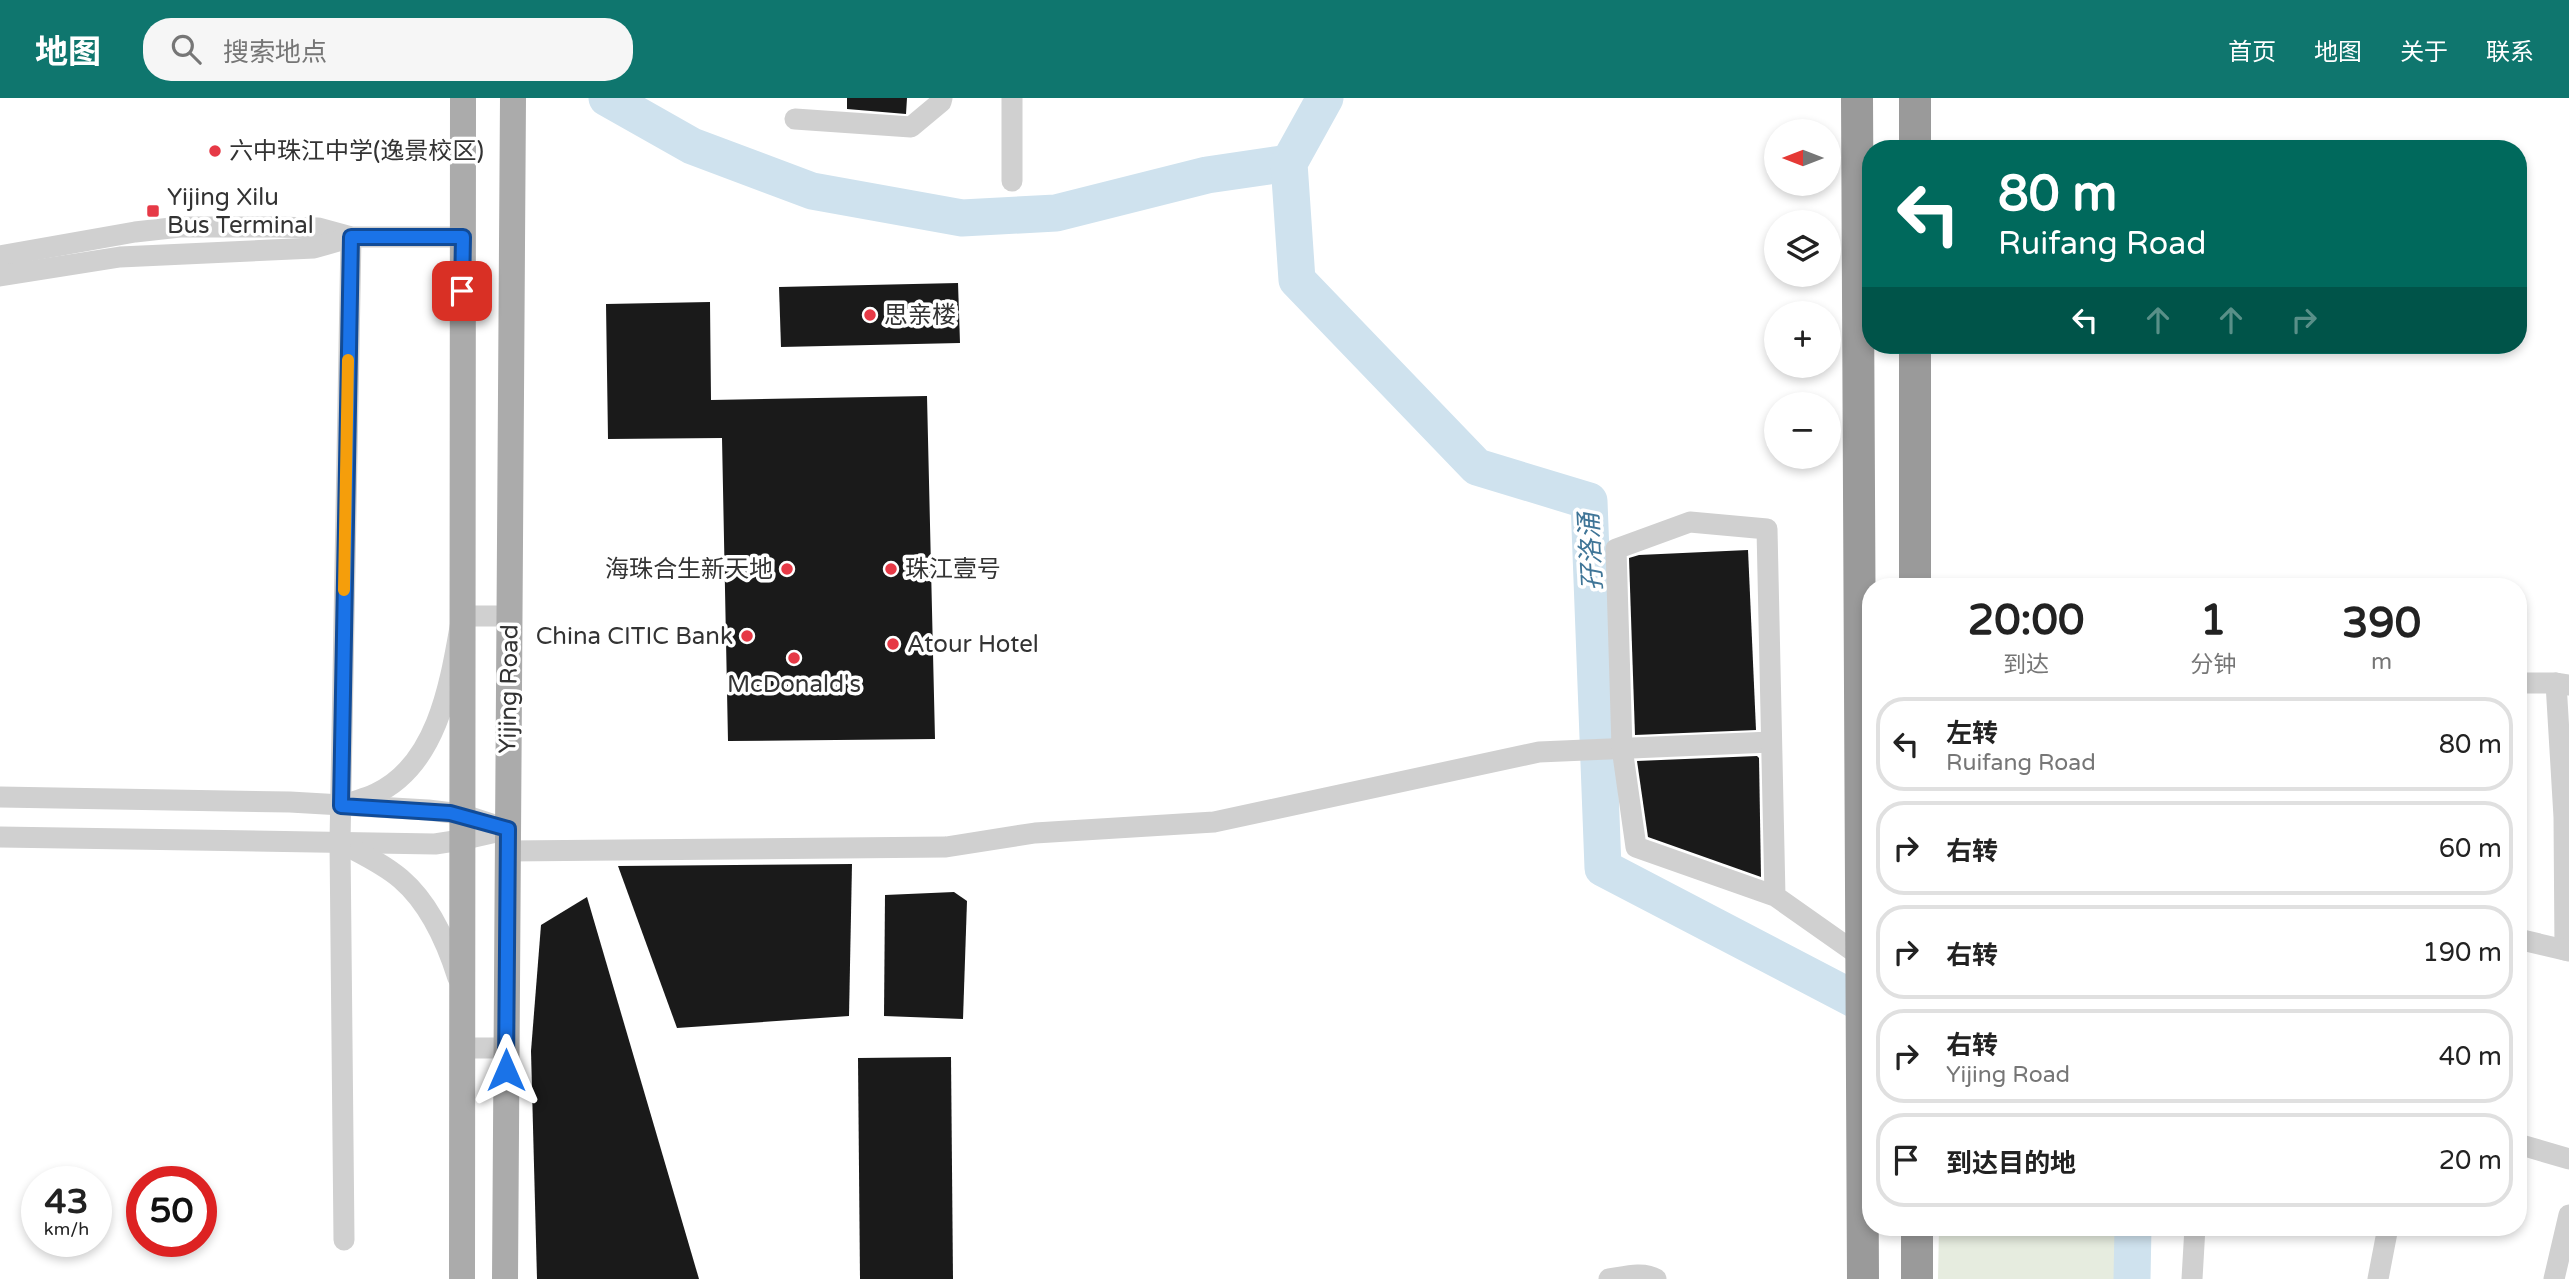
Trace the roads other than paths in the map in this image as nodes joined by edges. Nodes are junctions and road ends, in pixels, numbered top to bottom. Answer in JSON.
{"nodes":[{"id":1,"x":463,"y":98,"type":"edge"},
{"id":2,"x":513,"y":98,"type":"edge"},
{"id":3,"x":942,"y":98,"type":"edge"},
{"id":4,"x":1012,"y":98,"type":"edge"},
{"id":5,"x":1857,"y":98,"type":"edge"},
{"id":6,"x":1914,"y":98,"type":"edge"},
{"id":7,"x":794,"y":119,"type":"dead end"},
{"id":8,"x":1914,"y":140,"type":"edge"},
{"id":9,"x":1012,"y":181,"type":"dead end"},
{"id":10,"x":351,"y":237,"type":"junction"},
{"id":11,"x":463,"y":237,"type":"junction"},
{"id":12,"x":0,"y":256,"type":"edge"},
{"id":13,"x":0,"y":276,"type":"edge"},
{"id":14,"x":1915,"y":354,"type":"edge"},
{"id":15,"x":1915,"y":578,"type":"edge"},
{"id":16,"x":462,"y":616,"type":"junction"},
{"id":17,"x":510,"y":616,"type":"junction"},
{"id":18,"x":2527,"y":683,"type":"edge"},
{"id":19,"x":2563,"y":684,"type":"edge"},
{"id":20,"x":1772,"y":742,"type":"junction"},
{"id":21,"x":1622,"y":748,"type":"junction"},
{"id":22,"x":0,"y":797,"type":"edge"},
{"id":23,"x":341,"y":806,"type":"junction"},
{"id":24,"x":1862,"y":815,"type":"edge"},
{"id":25,"x":461,"y":827,"type":"junction"},
{"id":26,"x":0,"y":837,"type":"edge"},
{"id":27,"x":508,"y":840,"type":"junction"},
{"id":28,"x":340,"y":842,"type":"junction"},
{"id":29,"x":1775,"y":896,"type":"junction"},
{"id":30,"x":2527,"y":941,"type":"edge"},
{"id":31,"x":2567,"y":950,"type":"edge"},
{"id":32,"x":1862,"y":957,"type":"edge"},
{"id":33,"x":461,"y":991,"type":"junction"},
{"id":34,"x":461,"y":1048,"type":"junction"},
{"id":35,"x":506,"y":1048,"type":"junction"},
{"id":36,"x":2527,"y":1147,"type":"edge"},
{"id":37,"x":2569,"y":1159,"type":"edge"},
{"id":38,"x":2569,"y":1215,"type":"edge"},
{"id":39,"x":1863,"y":1236,"type":"edge"},
{"id":40,"x":1917,"y":1236,"type":"edge"},
{"id":41,"x":2194,"y":1236,"type":"edge"},
{"id":42,"x":2386,"y":1236,"type":"edge"},
{"id":43,"x":344,"y":1240,"type":"dead end"},
{"id":44,"x":462,"y":1279,"type":"edge"},
{"id":45,"x":505,"y":1279,"type":"edge"},
{"id":46,"x":1609,"y":1279,"type":"edge"},
{"id":47,"x":1656,"y":1279,"type":"edge"},
{"id":48,"x":1863,"y":1279,"type":"edge"},
{"id":49,"x":1917,"y":1279,"type":"edge"},
{"id":50,"x":2192,"y":1279,"type":"edge"},
{"id":51,"x":2378,"y":1279,"type":"edge"},
{"id":52,"x":2554,"y":1279,"type":"edge"}],
"edges":[{"from":1,"to":11,"type":"main road","name":"Yijing Road"},
{"from":2,"to":17,"type":"main road","name":"Yijing Road"},
{"from":3,"to":7,"type":"street"},
{"from":4,"to":9,"type":"street"},
{"from":5,"to":24,"type":"highway"},
{"from":6,"to":8,"type":"highway"},
{"from":10,"to":11,"type":"street"},
{"from":10,"to":12,"type":"street"},
{"from":10,"to":13,"type":"street"},
{"from":10,"to":23,"type":"street"},
{"from":11,"to":16,"type":"main road","name":"Yijing Road"},
{"from":14,"to":15,"type":"highway"},
{"from":16,"to":17,"type":"street"},
{"from":16,"to":23,"type":"street"},
{"from":16,"to":25,"type":"main road","name":"Yijing Road"},
{"from":17,"to":27,"type":"main road","name":"Yijing Road"},
{"from":18,"to":19,"type":"street"},
{"from":19,"to":31,"type":"street"},
{"from":20,"to":21,"type":"street"},
{"from":20,"to":21,"type":"street"},
{"from":20,"to":29,"type":"street"},
{"from":21,"to":27,"type":"street"},
{"from":21,"to":29,"type":"street"},
{"from":22,"to":23,"type":"street"},
{"from":23,"to":25,"type":"street"},
{"from":23,"to":28,"type":"street"},
{"from":25,"to":27,"type":"street"},
{"from":25,"to":28,"type":"street"},
{"from":25,"to":33,"type":"main road","name":"Yijing Road"},
{"from":26,"to":28,"type":"street"},
{"from":27,"to":35,"type":"main road","name":"Yijing Road"},
{"from":28,"to":33,"type":"street"},
{"from":28,"to":43,"type":"street"},
{"from":29,"to":32,"type":"street"},
{"from":30,"to":31,"type":"street"},
{"from":33,"to":34,"type":"main road","name":"Yijing Road"},
{"from":34,"to":35,"type":"street"},
{"from":34,"to":44,"type":"main road","name":"Yijing Road"},
{"from":35,"to":45,"type":"main road","name":"Yijing Road"},
{"from":36,"to":37,"type":"street"},
{"from":38,"to":52,"type":"street"},
{"from":39,"to":48,"type":"highway"},
{"from":40,"to":49,"type":"highway"},
{"from":41,"to":50,"type":"street"},
{"from":42,"to":51,"type":"street"},
{"from":46,"to":47,"type":"street"}]}
